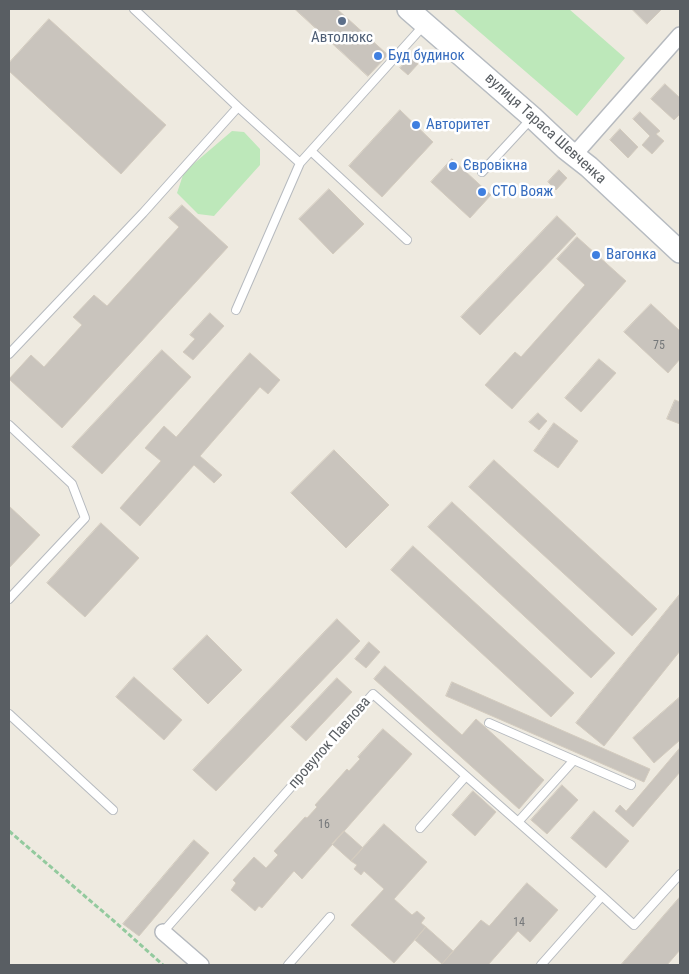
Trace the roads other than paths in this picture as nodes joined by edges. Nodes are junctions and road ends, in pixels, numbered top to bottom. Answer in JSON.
{"nodes":[{"id":1,"x":134,"y":9,"type":"edge"},
{"id":2,"x":408,"y":9,"type":"edge"},
{"id":3,"x":425,"y":24,"type":"junction"},
{"id":4,"x":680,"y":35,"type":"edge"},
{"id":5,"x":238,"y":106,"type":"junction"},
{"id":6,"x":532,"y":117,"type":"junction"},
{"id":7,"x":311,"y":151,"type":"junction"},
{"id":8,"x":574,"y":155,"type":"junction"},
{"id":9,"x":300,"y":163,"type":"junction"},
{"id":10,"x":482,"y":172,"type":"dead end"},
{"id":11,"x":407,"y":240,"type":"dead end"},
{"id":12,"x":680,"y":252,"type":"edge"},
{"id":13,"x":236,"y":310,"type":"dead end"},
{"id":14,"x":9,"y":354,"type":"edge"},
{"id":15,"x":9,"y":424,"type":"edge"},
{"id":16,"x":9,"y":599,"type":"edge"},
{"id":17,"x":9,"y":714,"type":"edge"},
{"id":18,"x":489,"y":723,"type":"dead end"},
{"id":19,"x":574,"y":760,"type":"junction"},
{"id":20,"x":466,"y":776,"type":"junction"},
{"id":21,"x":632,"y":785,"type":"dead end"},
{"id":22,"x":113,"y":810,"type":"dead end"},
{"id":23,"x":518,"y":822,"type":"junction"},
{"id":24,"x":420,"y":828,"type":"dead end"},
{"id":25,"x":680,"y":874,"type":"edge"},
{"id":26,"x":602,"y":896,"type":"junction"},
{"id":27,"x":330,"y":917,"type":"dead end"},
{"id":28,"x":163,"y":932,"type":"joint"},
{"id":29,"x":201,"y":965,"type":"edge"},
{"id":30,"x":288,"y":965,"type":"edge"},
{"id":31,"x":541,"y":965,"type":"edge"}],
"edges":[{"from":1,"to":5,"type":"lane"},
{"from":2,"to":3,"type":"main road","name":"вулиця Тараса Шевченка"},
{"from":3,"to":6,"type":"main road","name":"вулиця Тараса Шевченка"},
{"from":3,"to":7,"type":"lane"},
{"from":4,"to":8,"type":"street"},
{"from":5,"to":9,"type":"lane"},
{"from":5,"to":14,"type":"lane"},
{"from":6,"to":8,"type":"main road","name":"вулиця Тараса Шевченка"},
{"from":6,"to":10,"type":"lane"},
{"from":7,"to":9,"type":"lane"},
{"from":7,"to":11,"type":"lane"},
{"from":8,"to":12,"type":"main road","name":"вулиця Тараса Шевченка"},
{"from":9,"to":13,"type":"lane"},
{"from":15,"to":16,"type":"lane"},
{"from":17,"to":22,"type":"lane"},
{"from":18,"to":19,"type":"lane"},
{"from":19,"to":21,"type":"lane"},
{"from":19,"to":23,"type":"lane"},
{"from":20,"to":23,"type":"lane","name":"провулок Павлова"},
{"from":20,"to":24,"type":"lane"},
{"from":20,"to":28,"type":"lane","name":"провулок Павлова"},
{"from":23,"to":26,"type":"lane","name":"провулок Павлова"},
{"from":25,"to":26,"type":"lane","name":"провулок Павлова"},
{"from":26,"to":31,"type":"lane"},
{"from":27,"to":30,"type":"lane"},
{"from":28,"to":29,"type":"street"}]}
